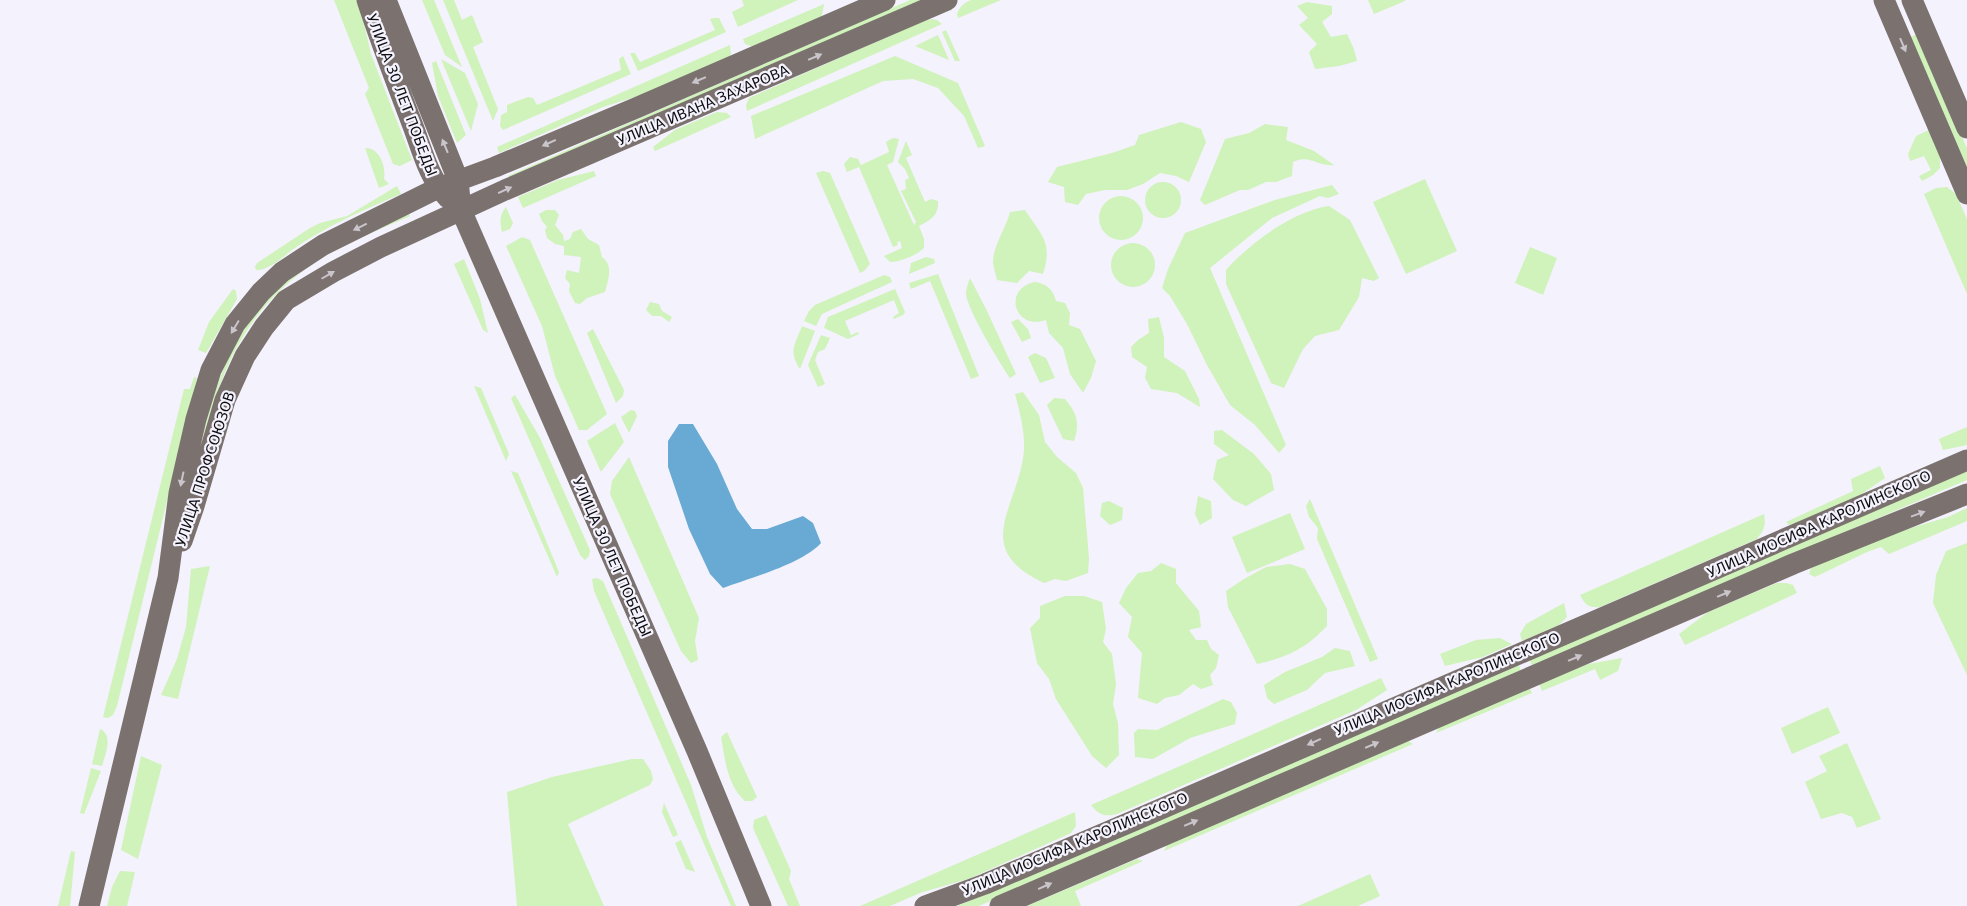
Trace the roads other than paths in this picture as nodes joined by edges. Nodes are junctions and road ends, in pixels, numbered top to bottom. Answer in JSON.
{"nodes":[{"id":1,"x":367,"y":0,"type":"edge"},
{"id":2,"x":386,"y":0,"type":"edge"},
{"id":3,"x":885,"y":0,"type":"edge"},
{"id":4,"x":947,"y":0,"type":"edge"},
{"id":5,"x":1884,"y":0,"type":"edge"},
{"id":6,"x":1912,"y":0,"type":"edge"},
{"id":7,"x":1967,"y":128,"type":"edge"},
{"id":8,"x":458,"y":180,"type":"junction"},
{"id":9,"x":438,"y":188,"type":"junction"},
{"id":10,"x":1967,"y":194,"type":"edge"},
{"id":11,"x":460,"y":210,"type":"junction"},
{"id":12,"x":1967,"y":460,"type":"edge"},
{"id":13,"x":1967,"y":494,"type":"edge"},
{"id":14,"x":168,"y":578,"type":"junction"},
{"id":15,"x":90,"y":906,"type":"edge"},
{"id":16,"x":761,"y":906,"type":"edge"},
{"id":17,"x":925,"y":906,"type":"edge"},
{"id":18,"x":1000,"y":906,"type":"edge"}],
"edges":[{"from":1,"to":9,"type":"main road","name":"УЛИЦА 30 ЛЕТ ПОБЕДЫ"},
{"from":8,"to":2,"type":"main road","name":"УЛИЦА 30 ЛЕТ ПОБЕДЫ","one_way":true},
{"from":3,"to":8,"type":"main road","name":"УЛИЦА ИВАНА ЗАХАРОВА","one_way":true},
{"from":11,"to":4,"type":"main road","name":"УЛИЦА ИВАНА ЗАХАРОВА","one_way":true},
{"from":5,"to":10,"type":"main road","one_way":true},
{"from":6,"to":7,"type":"main road"},
{"from":8,"to":9,"type":"main road","name":"УЛИЦА ИВАНА ЗАХАРОВА"},
{"from":8,"to":11,"type":"main road","name":"УЛИЦА 30 ЛЕТ ПОБЕДЫ"},
{"from":9,"to":11,"type":"main road","name":"УЛИЦА 30 ЛЕТ ПОБЕДЫ"},
{"from":9,"to":14,"type":"main road","name":"УЛИЦА ПРОФСОЮЗОВ","one_way":true},
{"from":14,"to":11,"type":"main road","name":"УЛИЦА ПРОФСОЮЗОВ","one_way":true},
{"from":11,"to":16,"type":"main road","name":"УЛИЦА 30 ЛЕТ ПОБЕДЫ"},
{"from":12,"to":17,"type":"main road","name":"УЛИЦА ИОСИФА КАРОЛИНСКОГО","one_way":true},
{"from":18,"to":13,"type":"main road","name":"УЛИЦА ИОСИФА КАРОЛИНСКОГО","one_way":true},
{"from":14,"to":15,"type":"main road","name":"УЛИЦА ПРОФСОЮЗОВ"}]}
